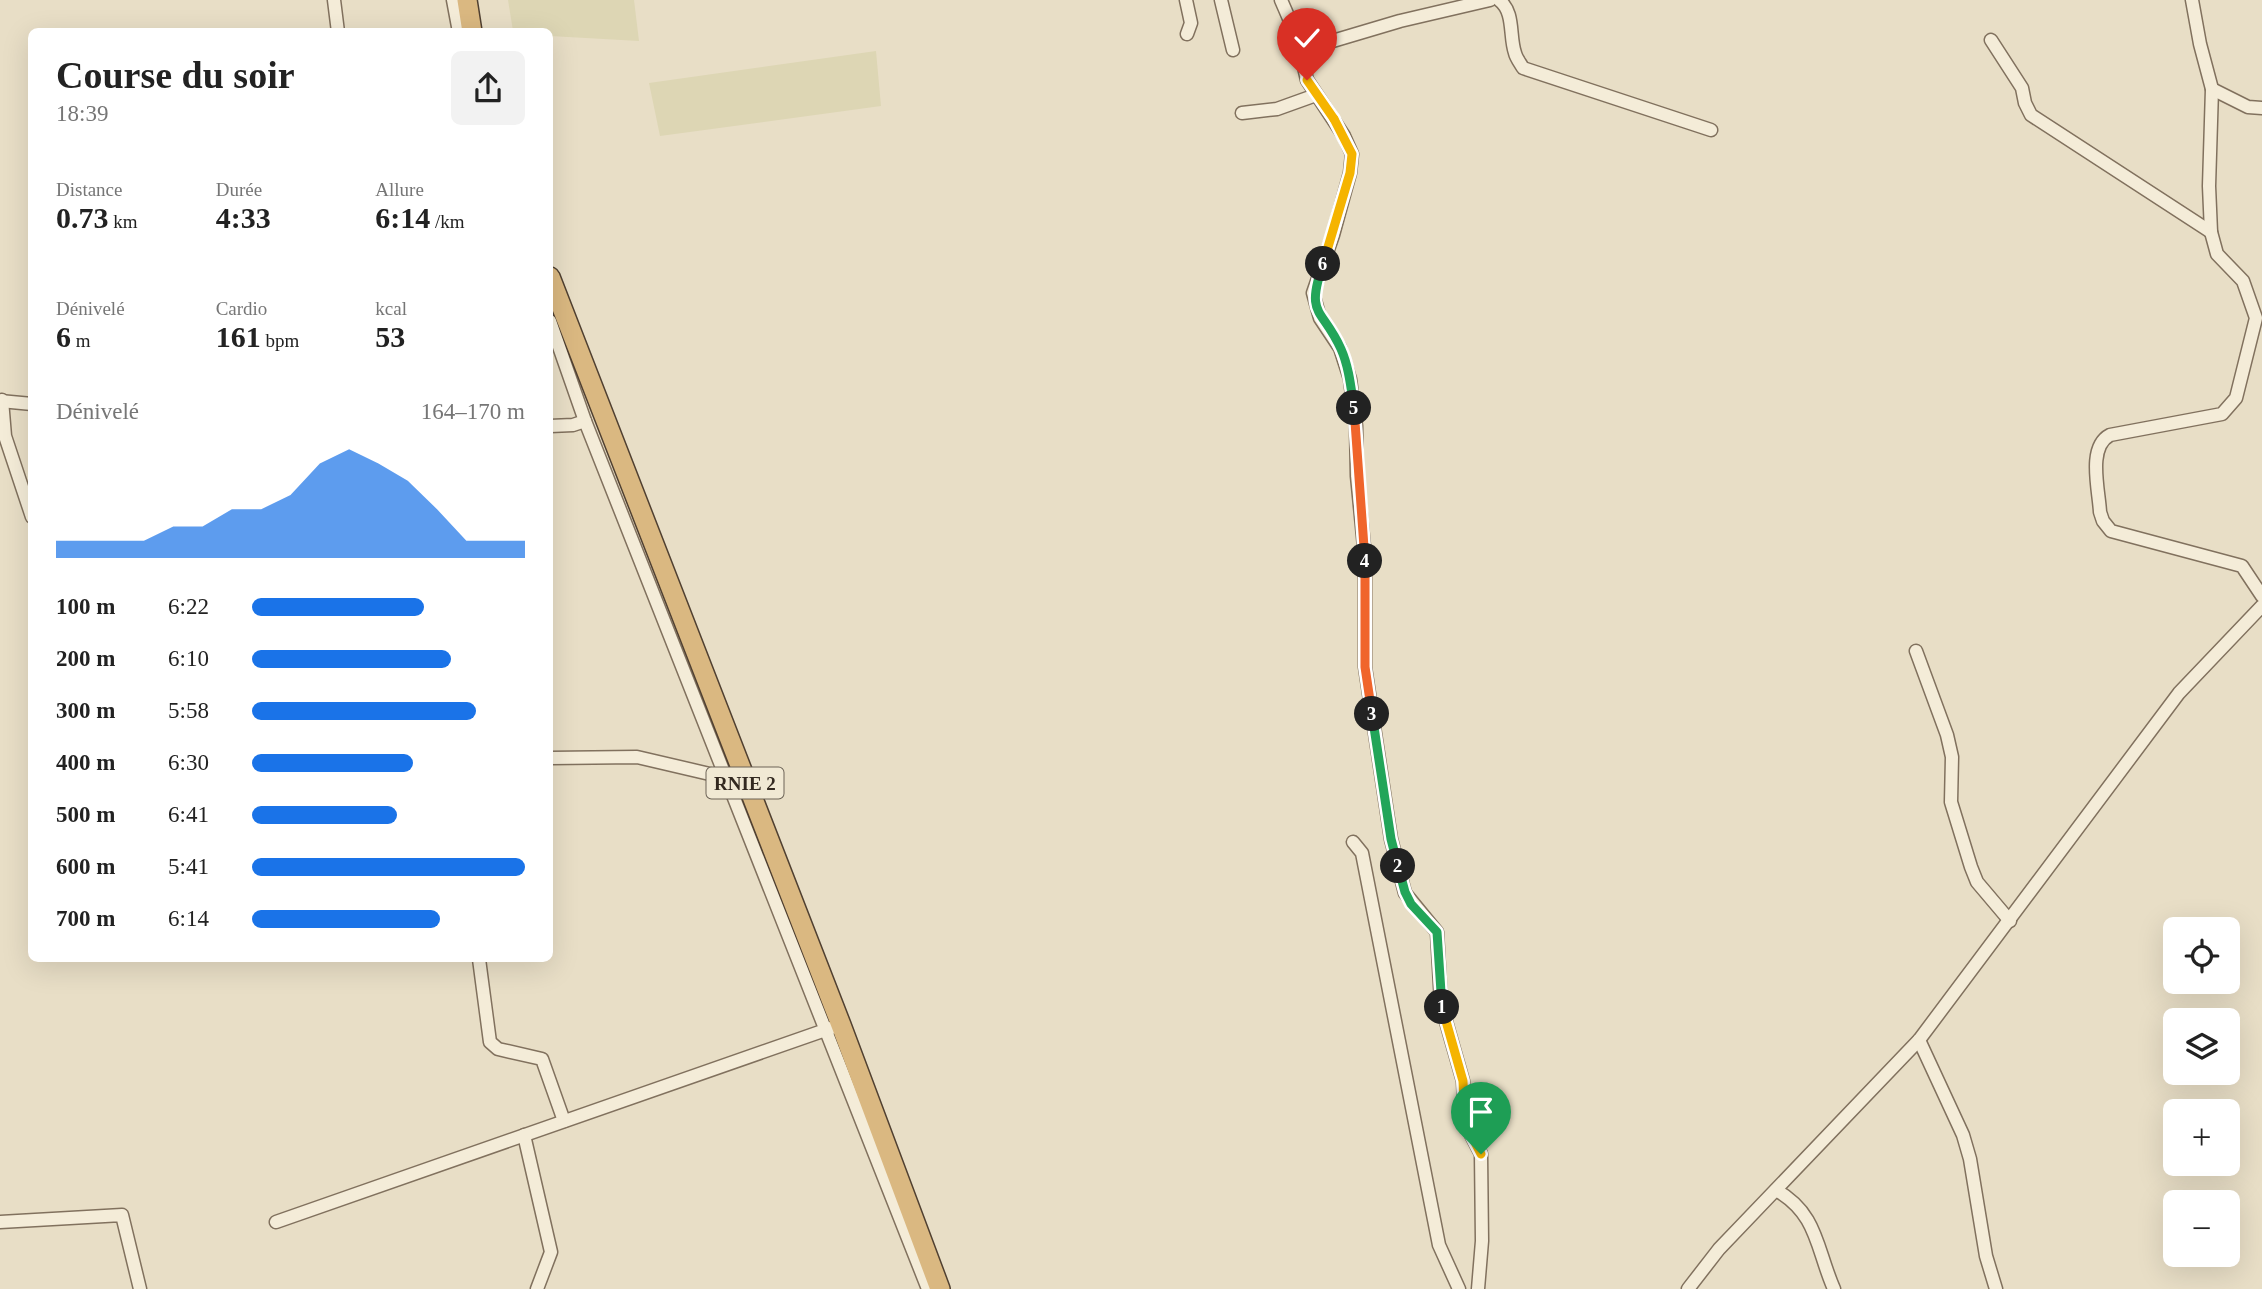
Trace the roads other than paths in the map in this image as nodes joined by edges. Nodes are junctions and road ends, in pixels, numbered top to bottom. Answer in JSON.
{"nodes":[{"id":1,"x":334,"y":0,"type":"edge"},
{"id":2,"x":453,"y":0,"type":"edge"},
{"id":3,"x":467,"y":0,"type":"edge"},
{"id":4,"x":1186,"y":0,"type":"edge"},
{"id":5,"x":1221,"y":0,"type":"edge"},
{"id":6,"x":1281,"y":0,"type":"edge"},
{"id":7,"x":1490,"y":0,"type":"edge"},
{"id":8,"x":1499,"y":0,"type":"edge"},
{"id":9,"x":2192,"y":0,"type":"edge"},
{"id":10,"x":338,"y":28,"type":"edge"},
{"id":11,"x":457,"y":28,"type":"edge"},
{"id":12,"x":471,"y":28,"type":"edge"},
{"id":13,"x":1187,"y":34,"type":"dead end"},
{"id":14,"x":1991,"y":40,"type":"dead end"},
{"id":15,"x":1233,"y":50,"type":"dead end"},
{"id":16,"x":1299,"y":51,"type":"junction"},
{"id":17,"x":2212,"y":89,"type":"junction"},
{"id":18,"x":1316,"y":95,"type":"junction"},
{"id":19,"x":2262,"y":108,"type":"edge"},
{"id":20,"x":1242,"y":113,"type":"dead end"},
{"id":21,"x":1711,"y":130,"type":"dead end"},
{"id":22,"x":2211,"y":232,"type":"junction"},
{"id":23,"x":553,"y":285,"type":"edge"},
{"id":24,"x":553,"y":330,"type":"edge"},
{"id":25,"x":1,"y":400,"type":"edge"},
{"id":26,"x":28,"y":403,"type":"edge"},
{"id":27,"x":585,"y":421,"type":"junction"},
{"id":28,"x":553,"y":426,"type":"edge"},
{"id":29,"x":28,"y":509,"type":"edge"},
{"id":30,"x":2262,"y":596,"type":"edge"},
{"id":31,"x":2262,"y":606,"type":"edge"},
{"id":32,"x":1916,"y":651,"type":"dead end"},
{"id":33,"x":553,"y":758,"type":"edge"},
{"id":34,"x":735,"y":779,"type":"junction"},
{"id":35,"x":1353,"y":842,"type":"dead end"},
{"id":36,"x":2010,"y":921,"type":"junction"},
{"id":37,"x":479,"y":962,"type":"edge"},
{"id":38,"x":833,"y":1028,"type":"junction"},
{"id":39,"x":1919,"y":1040,"type":"junction"},
{"id":40,"x":564,"y":1121,"type":"junction"},
{"id":41,"x":524,"y":1135,"type":"junction"},
{"id":42,"x":1776,"y":1191,"type":"junction"},
{"id":43,"x":0,"y":1222,"type":"edge"},
{"id":44,"x":276,"y":1222,"type":"dead end"},
{"id":45,"x":140,"y":1289,"type":"edge"},
{"id":46,"x":537,"y":1289,"type":"edge"},
{"id":47,"x":928,"y":1289,"type":"edge"},
{"id":48,"x":940,"y":1289,"type":"edge"},
{"id":49,"x":1459,"y":1289,"type":"edge"},
{"id":50,"x":1478,"y":1289,"type":"edge"},
{"id":51,"x":1688,"y":1289,"type":"edge"},
{"id":52,"x":1834,"y":1289,"type":"edge"},
{"id":53,"x":1996,"y":1289,"type":"edge"}],
"edges":[{"from":1,"to":10,"type":"street"},
{"from":2,"to":11,"type":"street"},
{"from":3,"to":12,"type":"highway"},
{"from":4,"to":13,"type":"street"},
{"from":5,"to":15,"type":"street"},
{"from":6,"to":16,"type":"street"},
{"from":7,"to":16,"type":"street"},
{"from":8,"to":21,"type":"street"},
{"from":9,"to":17,"type":"street"},
{"from":14,"to":22,"type":"street"},
{"from":16,"to":18,"type":"street"},
{"from":17,"to":19,"type":"street"},
{"from":17,"to":22,"type":"street"},
{"from":18,"to":20,"type":"street"},
{"from":18,"to":50,"type":"street"},
{"from":22,"to":30,"type":"street"},
{"from":23,"to":34,"type":"highway","name":"RNIE 2","number":"RNIE 2"},
{"from":24,"to":27,"type":"street"},
{"from":25,"to":26,"type":"street"},
{"from":25,"to":29,"type":"street"},
{"from":27,"to":28,"type":"street"},
{"from":27,"to":34,"type":"street"},
{"from":31,"to":36,"type":"street"},
{"from":32,"to":36,"type":"street"},
{"from":33,"to":34,"type":"street"},
{"from":34,"to":38,"type":"highway","name":"RNIE 2","number":"RNIE 2"},
{"from":35,"to":49,"type":"street"},
{"from":36,"to":39,"type":"street"},
{"from":37,"to":40,"type":"street"},
{"from":38,"to":40,"type":"street"},
{"from":38,"to":47,"type":"street"},
{"from":38,"to":48,"type":"highway","name":"RNIE 2","number":"RNIE 2"},
{"from":39,"to":42,"type":"street"},
{"from":39,"to":53,"type":"street"},
{"from":40,"to":41,"type":"street"},
{"from":41,"to":44,"type":"street"},
{"from":41,"to":46,"type":"street"},
{"from":42,"to":51,"type":"street"},
{"from":42,"to":52,"type":"street"},
{"from":43,"to":45,"type":"street"}]}
